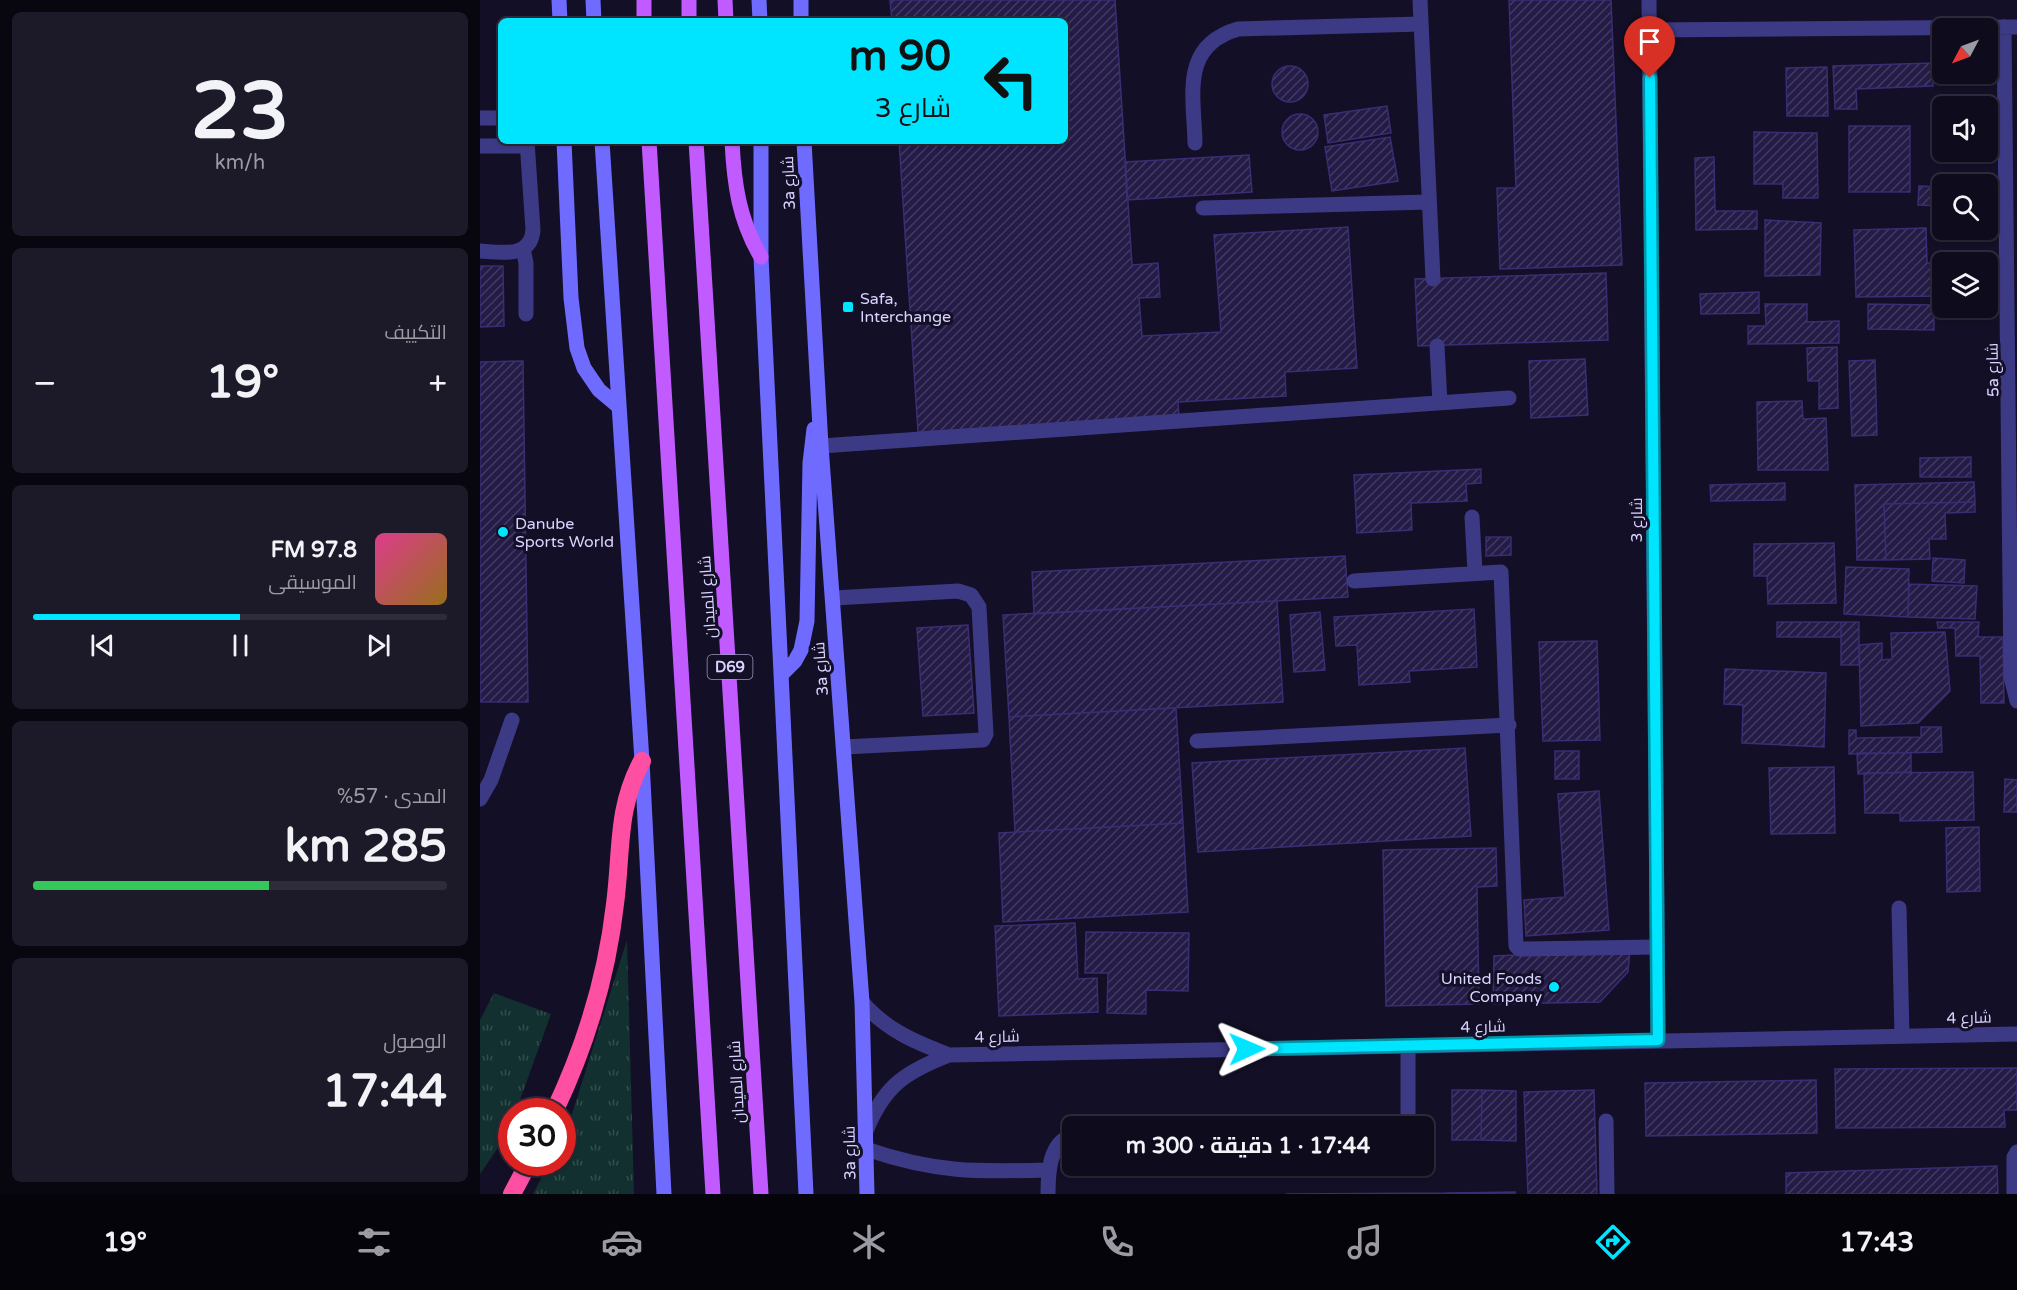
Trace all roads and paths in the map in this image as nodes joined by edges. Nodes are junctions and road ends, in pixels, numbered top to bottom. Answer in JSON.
{"nodes":[{"id":1,"x":559,"y":0,"type":"edge"},
{"id":2,"x":593,"y":0,"type":"edge"},
{"id":3,"x":644,"y":0,"type":"edge"},
{"id":4,"x":689,"y":0,"type":"edge"},
{"id":5,"x":725,"y":0,"type":"edge"},
{"id":6,"x":759,"y":0,"type":"edge"},
{"id":7,"x":801,"y":0,"type":"edge"},
{"id":8,"x":1420,"y":0,"type":"edge"},
{"id":9,"x":1649,"y":0,"type":"edge"},
{"id":10,"x":560,"y":18,"type":"edge"},
{"id":11,"x":594,"y":18,"type":"edge"},
{"id":12,"x":644,"y":18,"type":"edge"},
{"id":13,"x":689,"y":18,"type":"edge"},
{"id":14,"x":726,"y":18,"type":"edge"},
{"id":15,"x":760,"y":18,"type":"edge"},
{"id":16,"x":801,"y":18,"type":"edge"},
{"id":17,"x":1421,"y":24,"type":"junction"},
{"id":18,"x":2010,"y":27,"type":"edge"},
{"id":19,"x":1650,"y":30,"type":"junction"},
{"id":20,"x":480,"y":118,"type":"edge"},
{"id":21,"x":498,"y":118,"type":"edge"},
{"id":22,"x":1195,"y":143,"type":"dead end"},
{"id":23,"x":511,"y":144,"type":"edge"},
{"id":24,"x":527,"y":144,"type":"edge"},
{"id":25,"x":564,"y":144,"type":"edge"},
{"id":26,"x":602,"y":144,"type":"edge"},
{"id":27,"x":649,"y":144,"type":"edge"},
{"id":28,"x":696,"y":144,"type":"edge"},
{"id":29,"x":732,"y":144,"type":"edge"},
{"id":30,"x":761,"y":144,"type":"edge"},
{"id":31,"x":804,"y":144,"type":"edge"},
{"id":32,"x":480,"y":146,"type":"edge"},
{"id":33,"x":1430,"y":202,"type":"junction"},
{"id":34,"x":1203,"y":208,"type":"dead end"},
{"id":35,"x":523,"y":249,"type":"junction"},
{"id":36,"x":480,"y":251,"type":"edge"},
{"id":37,"x":761,"y":257,"type":"junction"},
{"id":38,"x":1433,"y":279,"type":"dead end"},
{"id":39,"x":526,"y":314,"type":"dead end"},
{"id":40,"x":1437,"y":346,"type":"dead end"},
{"id":41,"x":2013,"y":384,"type":"edge"},
{"id":42,"x":1509,"y":398,"type":"dead end"},
{"id":43,"x":1440,"y":403,"type":"junction"},
{"id":44,"x":820,"y":405,"type":"junction"},
{"id":45,"x":618,"y":406,"type":"junction"},
{"id":46,"x":821,"y":446,"type":"junction"},
{"id":47,"x":1472,"y":517,"type":"dead end"},
{"id":48,"x":1475,"y":572,"type":"junction"},
{"id":49,"x":1354,"y":581,"type":"dead end"},
{"id":50,"x":834,"y":598,"type":"junction"},
{"id":51,"x":783,"y":673,"type":"junction"},
{"id":52,"x":2017,"y":701,"type":"edge"},
{"id":53,"x":512,"y":720,"type":"dead end"},
{"id":54,"x":1509,"y":725,"type":"junction"},
{"id":55,"x":1197,"y":741,"type":"dead end"},
{"id":56,"x":844,"y":747,"type":"junction"},
{"id":57,"x":642,"y":761,"type":"junction"},
{"id":58,"x":480,"y":799,"type":"edge"},
{"id":59,"x":1899,"y":908,"type":"dead end"},
{"id":60,"x":1658,"y":947,"type":"junction"},
{"id":61,"x":862,"y":1002,"type":"junction"},
{"id":62,"x":2017,"y":1034,"type":"edge"},
{"id":63,"x":1902,"y":1036,"type":"junction"},
{"id":64,"x":1658,"y":1040,"type":"junction"},
{"id":65,"x":1408,"y":1046,"type":"junction"},
{"id":66,"x":949,"y":1055,"type":"junction"},
{"id":67,"x":560,"y":1098,"type":"edge"},
{"id":68,"x":1408,"y":1116,"type":"edge"},
{"id":69,"x":1606,"y":1121,"type":"dead end"},
{"id":70,"x":867,"y":1131,"type":"junction"},
{"id":71,"x":1062,"y":1143,"type":"edge"},
{"id":72,"x":866,"y":1149,"type":"junction"},
{"id":73,"x":2017,"y":1152,"type":"edge"},
{"id":74,"x":1048,"y":1170,"type":"junction"},
{"id":75,"x":522,"y":1176,"type":"edge"},
{"id":76,"x":512,"y":1194,"type":"edge"},
{"id":77,"x":664,"y":1194,"type":"edge"},
{"id":78,"x":713,"y":1194,"type":"edge"},
{"id":79,"x":761,"y":1194,"type":"edge"},
{"id":80,"x":806,"y":1194,"type":"edge"},
{"id":81,"x":867,"y":1194,"type":"edge"},
{"id":82,"x":1048,"y":1194,"type":"edge"},
{"id":83,"x":1607,"y":1194,"type":"edge"},
{"id":84,"x":2014,"y":1194,"type":"edge"}],
"edges":[{"from":1,"to":10,"type":"main road"},
{"from":2,"to":11,"type":"main road"},
{"from":3,"to":12,"type":"main road"},
{"from":4,"to":13,"type":"main road"},
{"from":5,"to":14,"type":"main road"},
{"from":6,"to":15,"type":"main road"},
{"from":7,"to":16,"type":"main road"},
{"from":8,"to":17,"type":"street"},
{"from":9,"to":19,"type":"street","name":"شارع 3"},
{"from":17,"to":22,"type":"street"},
{"from":17,"to":33,"type":"street"},
{"from":18,"to":19,"type":"street"},
{"from":18,"to":41,"type":"street","name":"5a شارع"},
{"from":19,"to":60,"type":"street","name":"شارع 3"},
{"from":20,"to":21,"type":"street"},
{"from":23,"to":32,"type":"street"},
{"from":24,"to":35,"type":"street"},
{"from":25,"to":45,"type":"main road"},
{"from":26,"to":45,"type":"main road"},
{"from":27,"to":78,"type":"main road","name":"شارع الميدان","number":"D69"},
{"from":28,"to":79,"type":"main road","name":"شارع الميدان","number":"D69"},
{"from":29,"to":37,"type":"main road"},
{"from":30,"to":37,"type":"main road"},
{"from":31,"to":44,"type":"main road","name":"3a شارع"},
{"from":33,"to":34,"type":"street"},
{"from":33,"to":38,"type":"street"},
{"from":35,"to":36,"type":"street"},
{"from":35,"to":39,"type":"street"},
{"from":37,"to":51,"type":"main road"},
{"from":40,"to":43,"type":"street"},
{"from":41,"to":52,"type":"street","name":"5a شارع"},
{"from":42,"to":43,"type":"street"},
{"from":43,"to":46,"type":"street"},
{"from":44,"to":46,"type":"main road","name":"3a شارع"},
{"from":44,"to":51,"type":"main road"},
{"from":45,"to":57,"type":"main road"},
{"from":46,"to":50,"type":"main road","name":"3a شارع"},
{"from":47,"to":48,"type":"street"},
{"from":48,"to":49,"type":"street"},
{"from":48,"to":54,"type":"street"},
{"from":50,"to":56,"type":"main road","name":"3a شارع"},
{"from":50,"to":56,"type":"street"},
{"from":51,"to":80,"type":"main road"},
{"from":53,"to":58,"type":"street"},
{"from":54,"to":55,"type":"street"},
{"from":54,"to":60,"type":"street"},
{"from":56,"to":61,"type":"main road","name":"3a شارع"},
{"from":57,"to":67,"type":"highway"},
{"from":57,"to":77,"type":"main road"},
{"from":59,"to":63,"type":"street"},
{"from":60,"to":64,"type":"street","name":"شارع 3"},
{"from":61,"to":66,"type":"street","name":"شارع 4"},
{"from":61,"to":70,"type":"main road","name":"3a شارع"},
{"from":62,"to":63,"type":"street","name":"شارع 4"},
{"from":63,"to":64,"type":"street","name":"شارع 4"},
{"from":64,"to":65,"type":"street","name":"شارع 4"},
{"from":65,"to":66,"type":"street","name":"شارع 4"},
{"from":65,"to":68,"type":"street"},
{"from":66,"to":70,"type":"street","name":"شارع 4"},
{"from":69,"to":83,"type":"street"},
{"from":70,"to":72,"type":"main road","name":"3a شارع"},
{"from":71,"to":74,"type":"street"},
{"from":72,"to":74,"type":"street"},
{"from":72,"to":81,"type":"main road","name":"3a شارع"},
{"from":73,"to":84,"type":"street"},
{"from":74,"to":82,"type":"street"},
{"from":75,"to":76,"type":"highway"}]}
